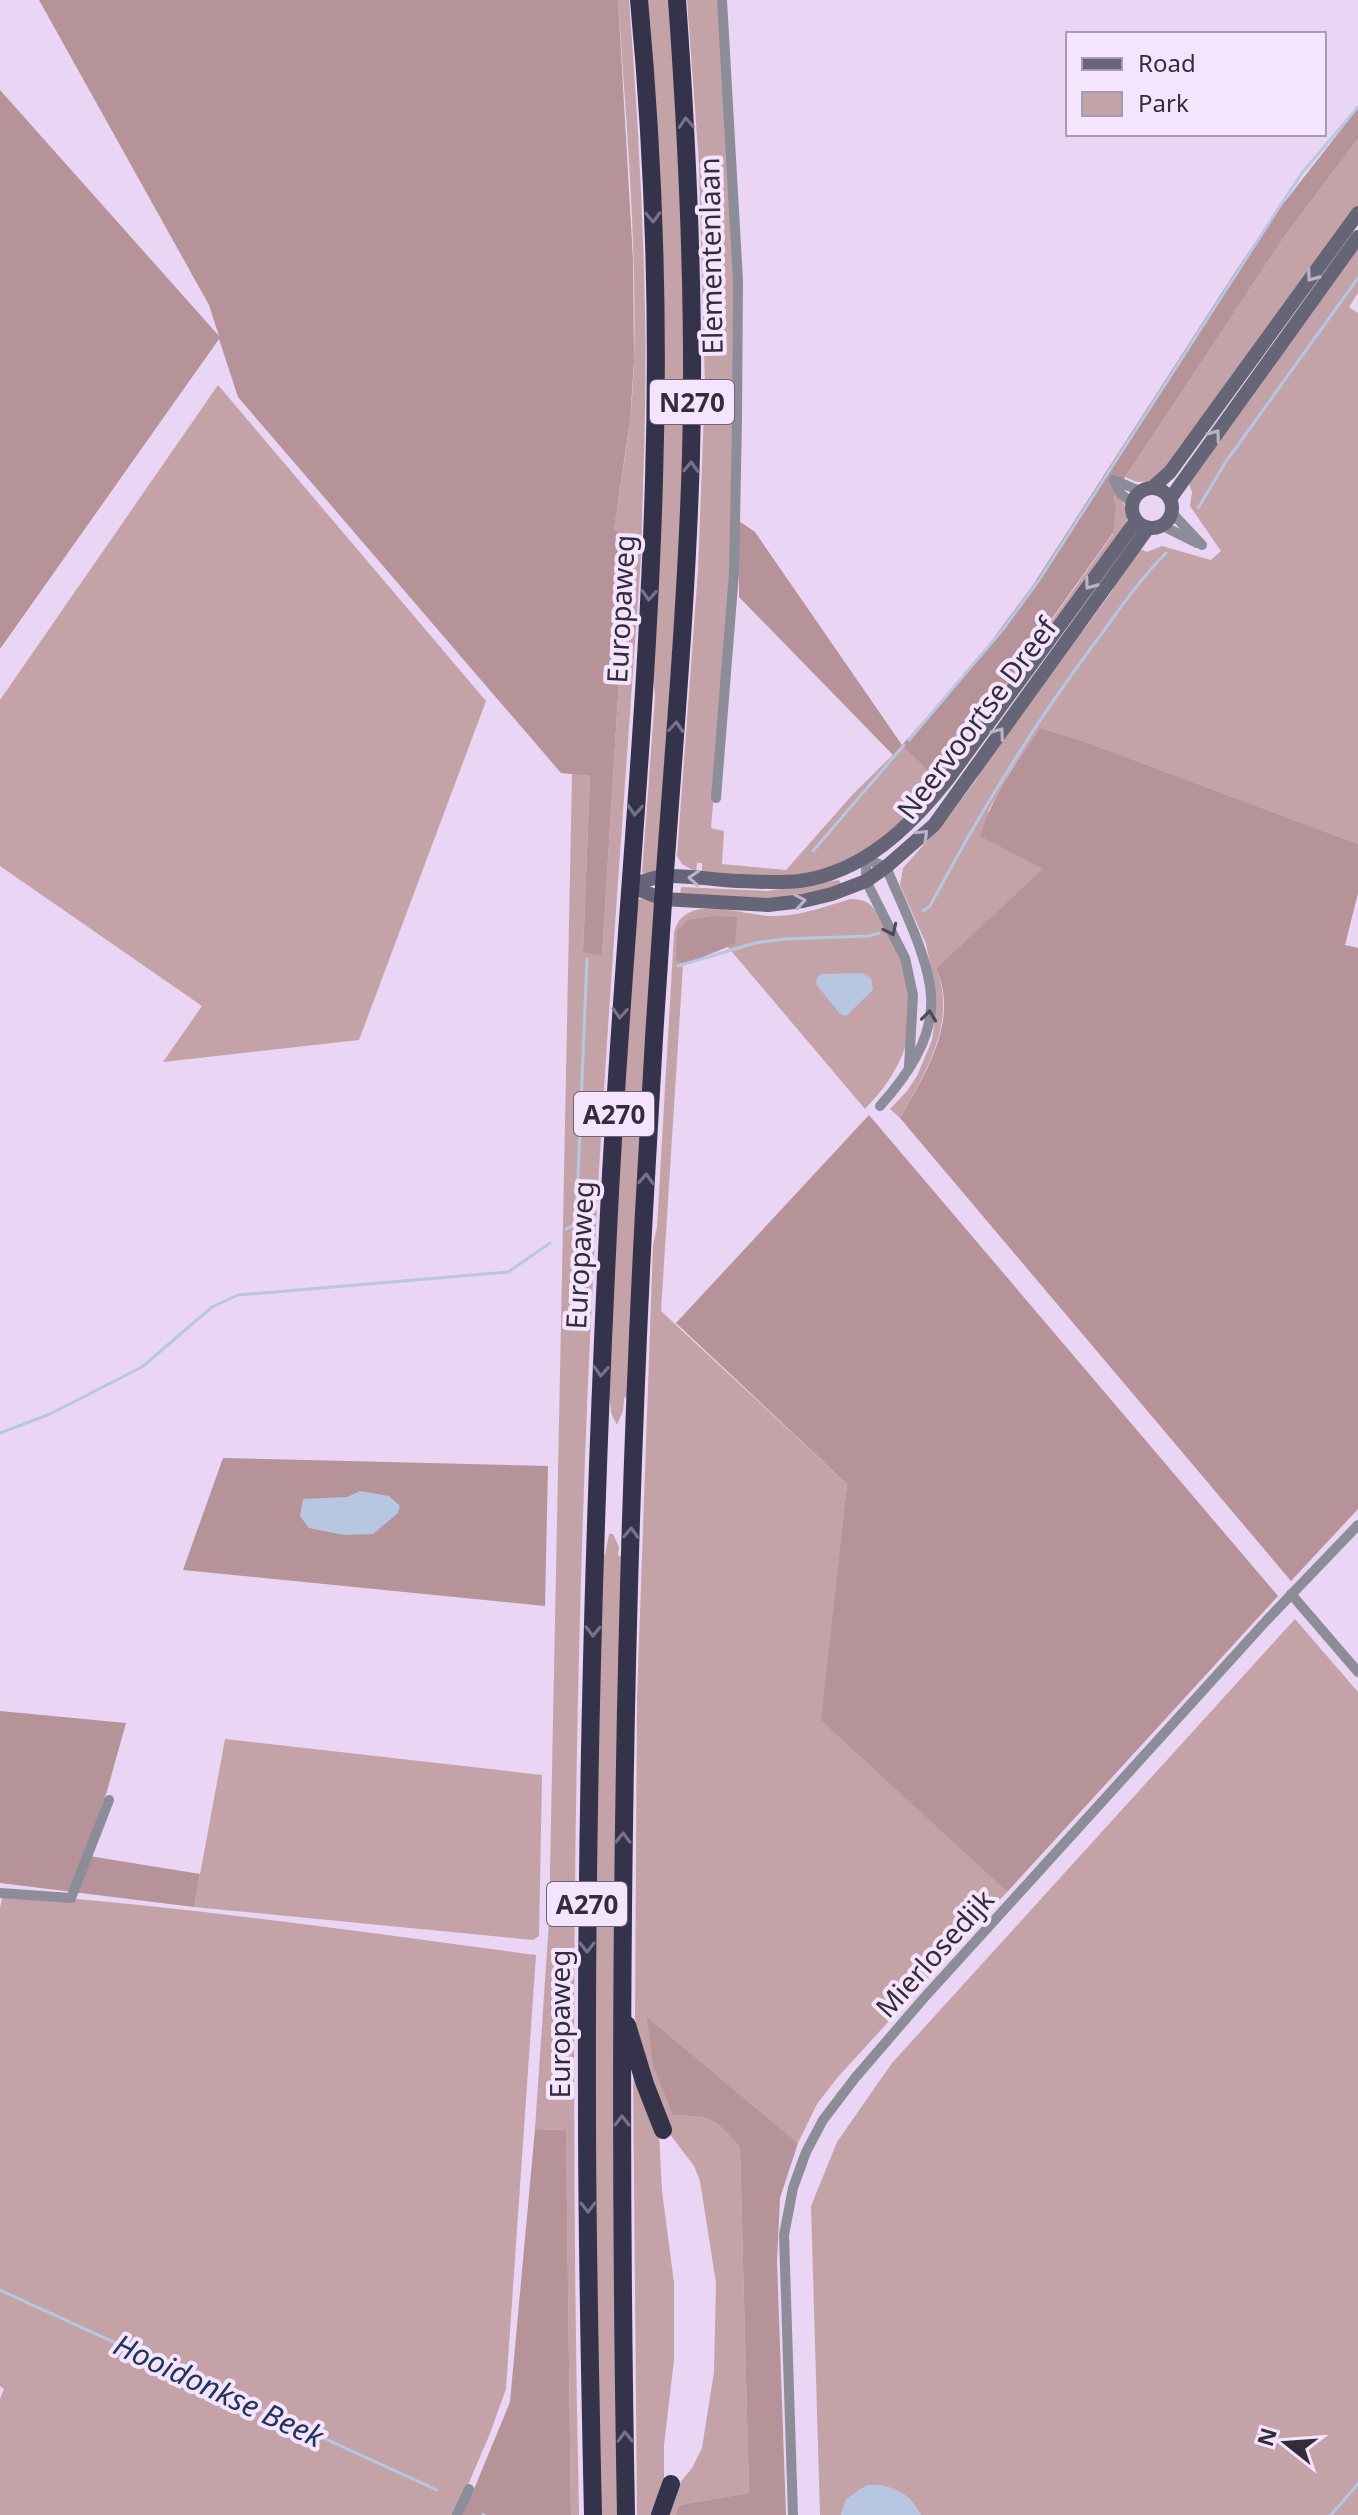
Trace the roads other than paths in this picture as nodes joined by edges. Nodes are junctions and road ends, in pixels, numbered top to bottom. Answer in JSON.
{"nodes":[{"id":1,"x":639,"y":0,"type":"edge"},
{"id":2,"x":677,"y":0,"type":"edge"},
{"id":3,"x":722,"y":0,"type":"edge"},
{"id":4,"x":1358,"y":213,"type":"edge"},
{"id":5,"x":1358,"y":237,"type":"edge"},
{"id":6,"x":1142,"y":494,"type":"junction"},
{"id":7,"x":1171,"y":506,"type":"junction"},
{"id":8,"x":1149,"y":525,"type":"junction"},
{"id":9,"x":716,"y":798,"type":"dead end"},
{"id":10,"x":866,"y":859,"type":"junction"},
{"id":11,"x":886,"y":867,"type":"junction"},
{"id":12,"x":664,"y":876,"type":"junction"},
{"id":13,"x":866,"y":881,"type":"junction"},
{"id":14,"x":629,"y":886,"type":"junction"},
{"id":15,"x":663,"y":899,"type":"junction"},
{"id":16,"x":909,"y":1067,"type":"junction"},
{"id":17,"x":880,"y":1106,"type":"dead end"},
{"id":18,"x":1358,"y":1525,"type":"edge"},
{"id":19,"x":1291,"y":1594,"type":"junction"},
{"id":20,"x":1358,"y":1672,"type":"edge"},
{"id":21,"x":109,"y":1800,"type":"dead end"},
{"id":22,"x":0,"y":1893,"type":"edge"},
{"id":23,"x":622,"y":2007,"type":"junction"},
{"id":24,"x":663,"y":2130,"type":"dead end"},
{"id":25,"x":671,"y":2484,"type":"dead end"},
{"id":26,"x":469,"y":2489,"type":"dead end"},
{"id":27,"x":457,"y":2515,"type":"edge"},
{"id":28,"x":593,"y":2515,"type":"edge"},
{"id":29,"x":626,"y":2515,"type":"edge"},
{"id":30,"x":660,"y":2515,"type":"edge"},
{"id":31,"x":793,"y":2515,"type":"edge"}],
"edges":[{"from":1,"to":14,"type":"highway","name":"Europaweg","number":"N270","one_way":true},
{"from":12,"to":2,"type":"highway","number":"N270","one_way":true},
{"from":3,"to":9,"type":"street","name":"Elementenlaan"},
{"from":4,"to":6,"type":"street","one_way":true},
{"from":7,"to":5,"type":"street","one_way":true},
{"from":6,"to":7,"type":"street"},
{"from":6,"to":8,"type":"street"},
{"from":7,"to":8,"type":"street"},
{"from":7,"to":8,"type":"street"},
{"from":8,"to":10,"type":"street","name":"Neervoortse Dreef","one_way":true},
{"from":11,"to":8,"type":"street","name":"Neervoortse Dreef","one_way":true},
{"from":10,"to":11,"type":"street"},
{"from":10,"to":12,"type":"street","name":"Neervoortse Dreef","one_way":true},
{"from":10,"to":13,"type":"street"},
{"from":11,"to":13,"type":"street","name":"Neervoortse Dreef"},
{"from":16,"to":11,"type":"street","one_way":true},
{"from":12,"to":14,"type":"street","name":"Neervoortse Dreef"},
{"from":12,"to":15,"type":"highway","number":"N270"},
{"from":15,"to":13,"type":"street","name":"Neervoortse Dreef","one_way":true},
{"from":13,"to":16,"type":"street","one_way":true},
{"from":14,"to":15,"type":"street","name":"Neervoortse Dreef"},
{"from":14,"to":28,"type":"highway","name":"Europaweg","number":"A270","one_way":true},
{"from":23,"to":15,"type":"highway","number":"A270","one_way":true},
{"from":16,"to":17,"type":"street"},
{"from":18,"to":19,"type":"street","name":"Mierlosedijk"},
{"from":19,"to":20,"type":"street"},
{"from":19,"to":31,"type":"street","name":"Mierlosedijk"},
{"from":21,"to":22,"type":"street"},
{"from":23,"to":24,"type":"highway","number":"A270"},
{"from":29,"to":23,"type":"highway","number":"A270","one_way":true},
{"from":25,"to":30,"type":"highway"},
{"from":26,"to":27,"type":"street"}]}
